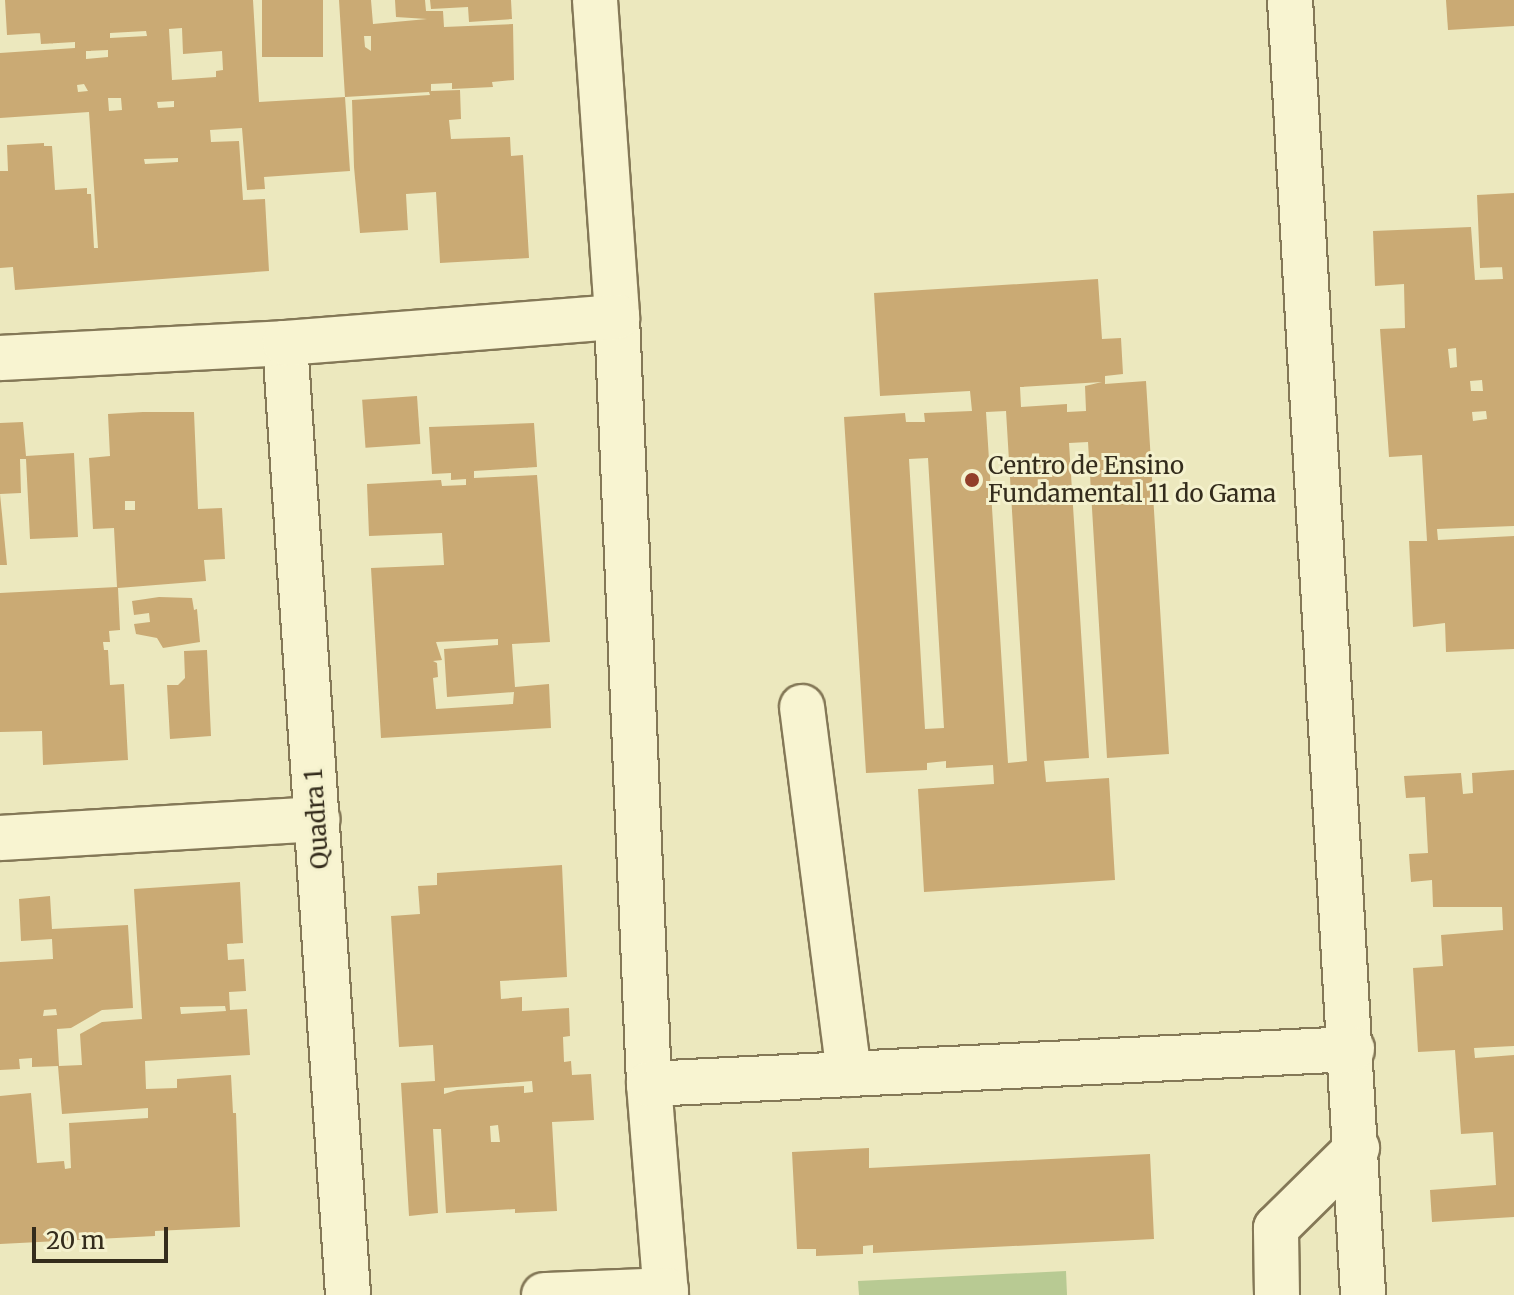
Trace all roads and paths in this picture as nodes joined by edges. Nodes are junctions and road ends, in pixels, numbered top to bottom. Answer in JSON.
{"nodes":[{"id":1,"x":595,"y":0,"type":"edge"},
{"id":2,"x":1290,"y":0,"type":"edge"},
{"id":3,"x":617,"y":317,"type":"junction"},
{"id":4,"x":285,"y":343,"type":"junction"},
{"id":5,"x":0,"y":358,"type":"edge"},
{"id":6,"x":802,"y":707,"type":"dead end"},
{"id":7,"x":317,"y":819,"type":"junction"},
{"id":8,"x":0,"y":838,"type":"edge"},
{"id":9,"x":1352,"y":1049,"type":"junction"},
{"id":10,"x":849,"y":1074,"type":"junction"},
{"id":11,"x":649,"y":1084,"type":"junction"},
{"id":12,"x":1357,"y":1148,"type":"junction"},
{"id":13,"x":666,"y":1292,"type":"edge"},
{"id":14,"x":348,"y":1295,"type":"edge"},
{"id":15,"x":544,"y":1295,"type":"edge"},
{"id":16,"x":1277,"y":1295,"type":"edge"},
{"id":17,"x":1363,"y":1295,"type":"edge"}],
"edges":[{"from":1,"to":3,"type":"street"},
{"from":2,"to":9,"type":"street"},
{"from":3,"to":4,"type":"street"},
{"from":3,"to":11,"type":"street"},
{"from":4,"to":5,"type":"street"},
{"from":4,"to":7,"type":"street","name":"Quadra 1"},
{"from":6,"to":10,"type":"street"},
{"from":7,"to":8,"type":"street"},
{"from":7,"to":14,"type":"street","name":"Quadra 1"},
{"from":9,"to":10,"type":"street"},
{"from":9,"to":12,"type":"street"},
{"from":10,"to":11,"type":"street"},
{"from":11,"to":13,"type":"street"},
{"from":12,"to":16,"type":"street"},
{"from":12,"to":17,"type":"street"},
{"from":13,"to":15,"type":"street"}]}
